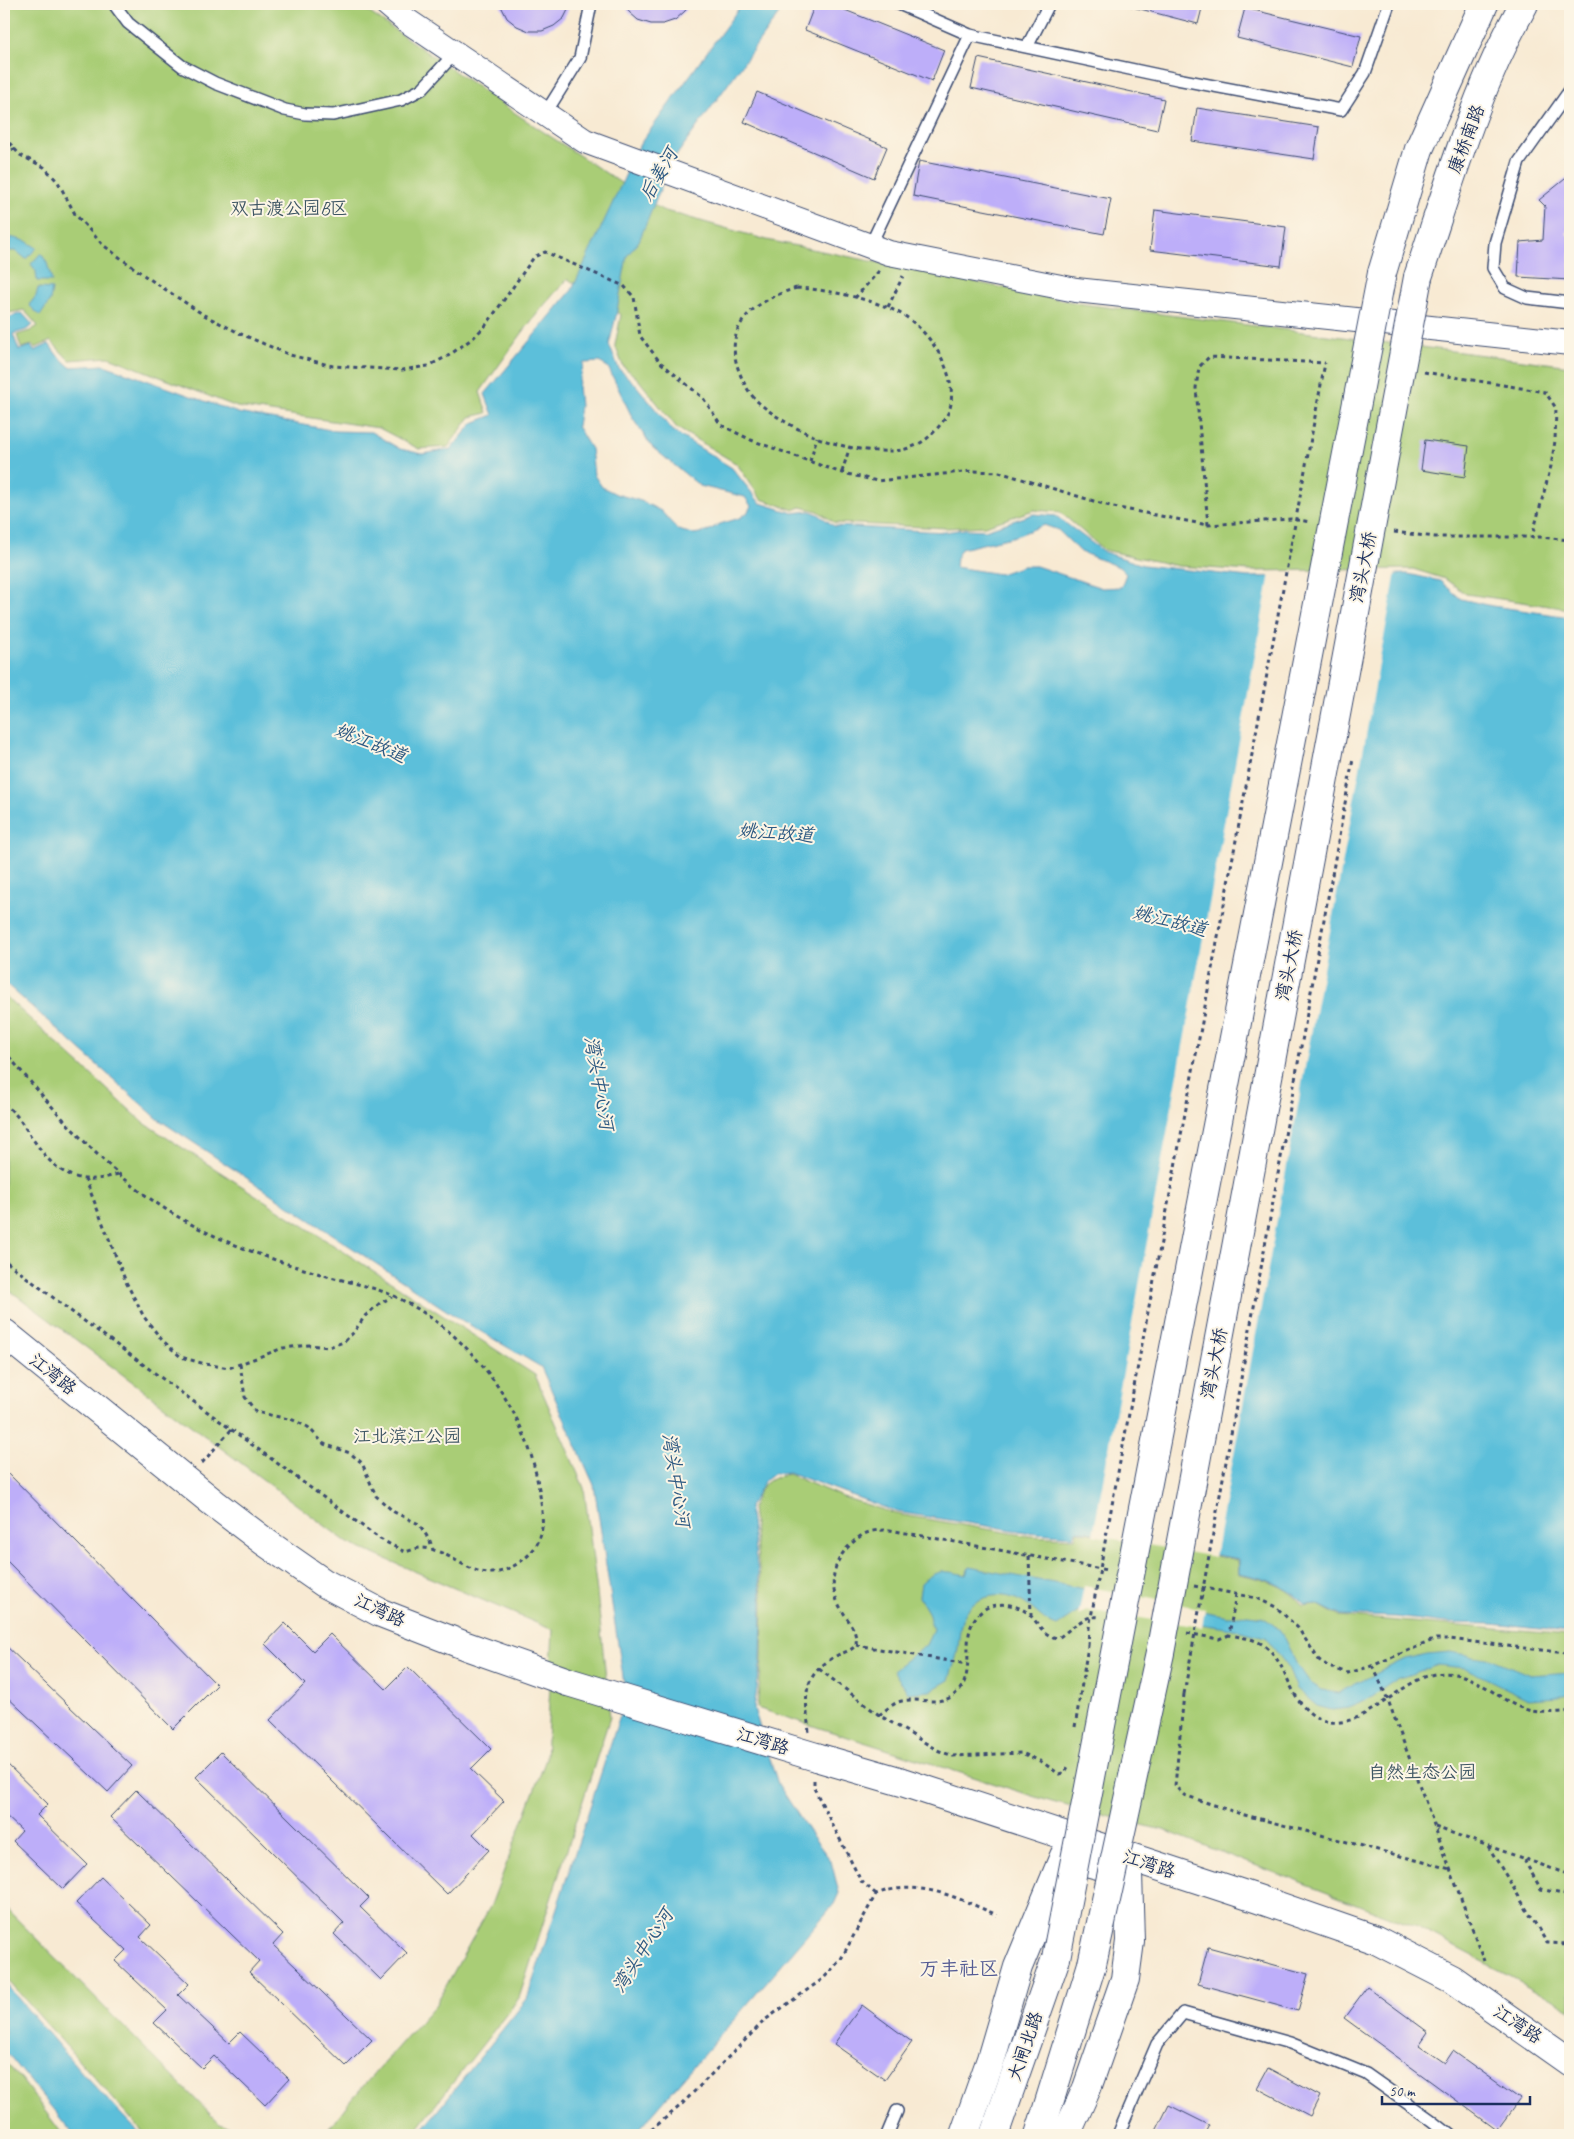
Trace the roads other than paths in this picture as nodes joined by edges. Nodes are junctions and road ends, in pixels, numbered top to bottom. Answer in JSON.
{"nodes":[{"id":1,"x":114,"y":4,"type":"edge"},
{"id":2,"x":387,"y":4,"type":"edge"},
{"id":3,"x":591,"y":4,"type":"edge"},
{"id":4,"x":899,"y":4,"type":"edge"},
{"id":5,"x":1049,"y":4,"type":"edge"},
{"id":6,"x":1389,"y":4,"type":"edge"},
{"id":7,"x":1484,"y":4,"type":"edge"},
{"id":8,"x":1524,"y":4,"type":"edge"},
{"id":9,"x":970,"y":35,"type":"junction"},
{"id":10,"x":1027,"y":47,"type":"junction"},
{"id":11,"x":454,"y":53,"type":"junction"},
{"id":12,"x":1570,"y":90,"type":"edge"},
{"id":13,"x":545,"y":114,"type":"junction"},
{"id":14,"x":870,"y":246,"type":"junction"},
{"id":15,"x":1382,"y":273,"type":"joint"},
{"id":16,"x":1418,"y":277,"type":"joint"},
{"id":17,"x":1570,"y":303,"type":"edge"},
{"id":18,"x":1570,"y":343,"type":"edge"},
{"id":19,"x":4,"y":1333,"type":"edge"},
{"id":20,"x":1056,"y":1958,"type":"joint"},
{"id":21,"x":1570,"y":2062,"type":"edge"},
{"id":22,"x":897,"y":2111,"type":"dead end"},
{"id":23,"x":887,"y":2135,"type":"edge"},
{"id":24,"x":964,"y":2135,"type":"edge"},
{"id":25,"x":994,"y":2135,"type":"edge"},
{"id":26,"x":1040,"y":2135,"type":"edge"},
{"id":27,"x":1066,"y":2135,"type":"edge"},
{"id":28,"x":1118,"y":2135,"type":"edge"},
{"id":29,"x":1450,"y":2135,"type":"edge"}],
"edges":[{"from":1,"to":11,"type":"lane"},
{"from":2,"to":11,"type":"street"},
{"from":3,"to":13,"type":"lane"},
{"from":4,"to":9,"type":"lane"},
{"from":5,"to":10,"type":"lane"},
{"from":6,"to":10,"type":"lane"},
{"from":7,"to":15,"type":"main road","name":"康桥南路"},
{"from":8,"to":16,"type":"main road","name":"康桥南路"},
{"from":9,"to":10,"type":"lane"},
{"from":9,"to":14,"type":"lane"},
{"from":11,"to":13,"type":"street"},
{"from":12,"to":17,"type":"lane"},
{"from":13,"to":14,"type":"street"},
{"from":14,"to":18,"type":"street"},
{"from":15,"to":20,"type":"main road","name":"湾头大桥","bridge":true},
{"from":16,"to":26,"type":"main road","name":"湾头大桥","bridge":true},
{"from":19,"to":21,"type":"main road","name":"江湾路","bridge":true},
{"from":20,"to":25,"type":"main road","name":"大闸北路"},
{"from":22,"to":23,"type":"lane"},
{"from":24,"to":27,"type":"main road"},
{"from":28,"to":29,"type":"lane"}]}
